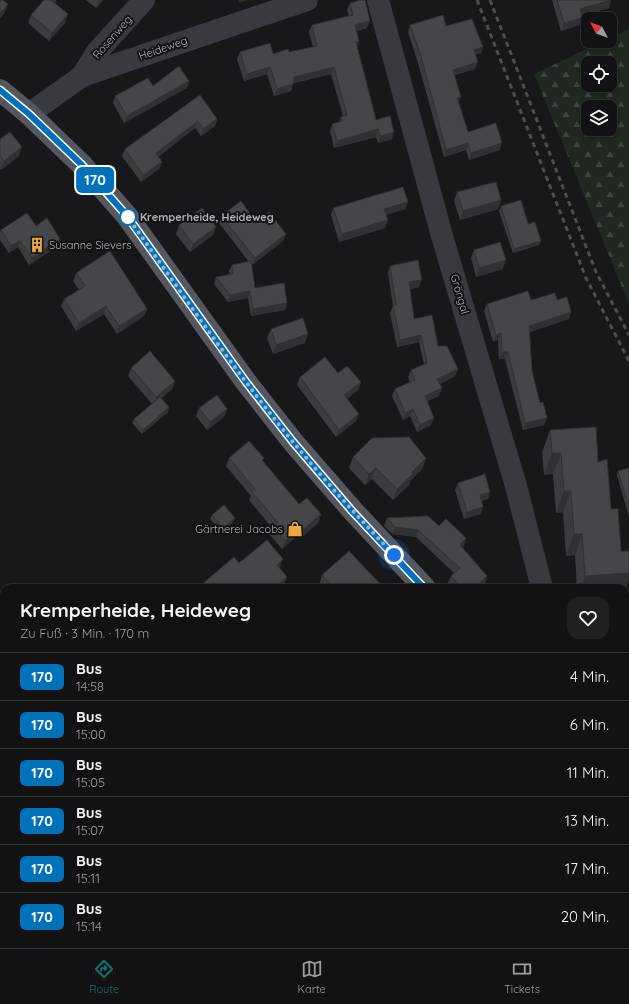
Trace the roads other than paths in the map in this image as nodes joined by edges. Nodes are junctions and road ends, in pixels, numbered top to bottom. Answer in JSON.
{"nodes":[{"id":1,"x":144,"y":0,"type":"edge"},
{"id":2,"x":307,"y":0,"type":"edge"},
{"id":3,"x":378,"y":0,"type":"edge"},
{"id":4,"x":82,"y":76,"type":"junction"},
{"id":5,"x":0,"y":90,"type":"edge"},
{"id":6,"x":29,"y":114,"type":"junction"},
{"id":7,"x":420,"y":584,"type":"edge"},
{"id":8,"x":541,"y":584,"type":"edge"}],
"edges":[{"from":1,"to":4,"type":"street","name":"Rosenweg"},
{"from":2,"to":4,"type":"street","name":"Heideweg"},
{"from":3,"to":8,"type":"street","name":"Gröngal"},
{"from":4,"to":6,"type":"street","name":"Heideweg"},
{"from":5,"to":6,"type":"main road"},
{"from":6,"to":7,"type":"main road"}]}
